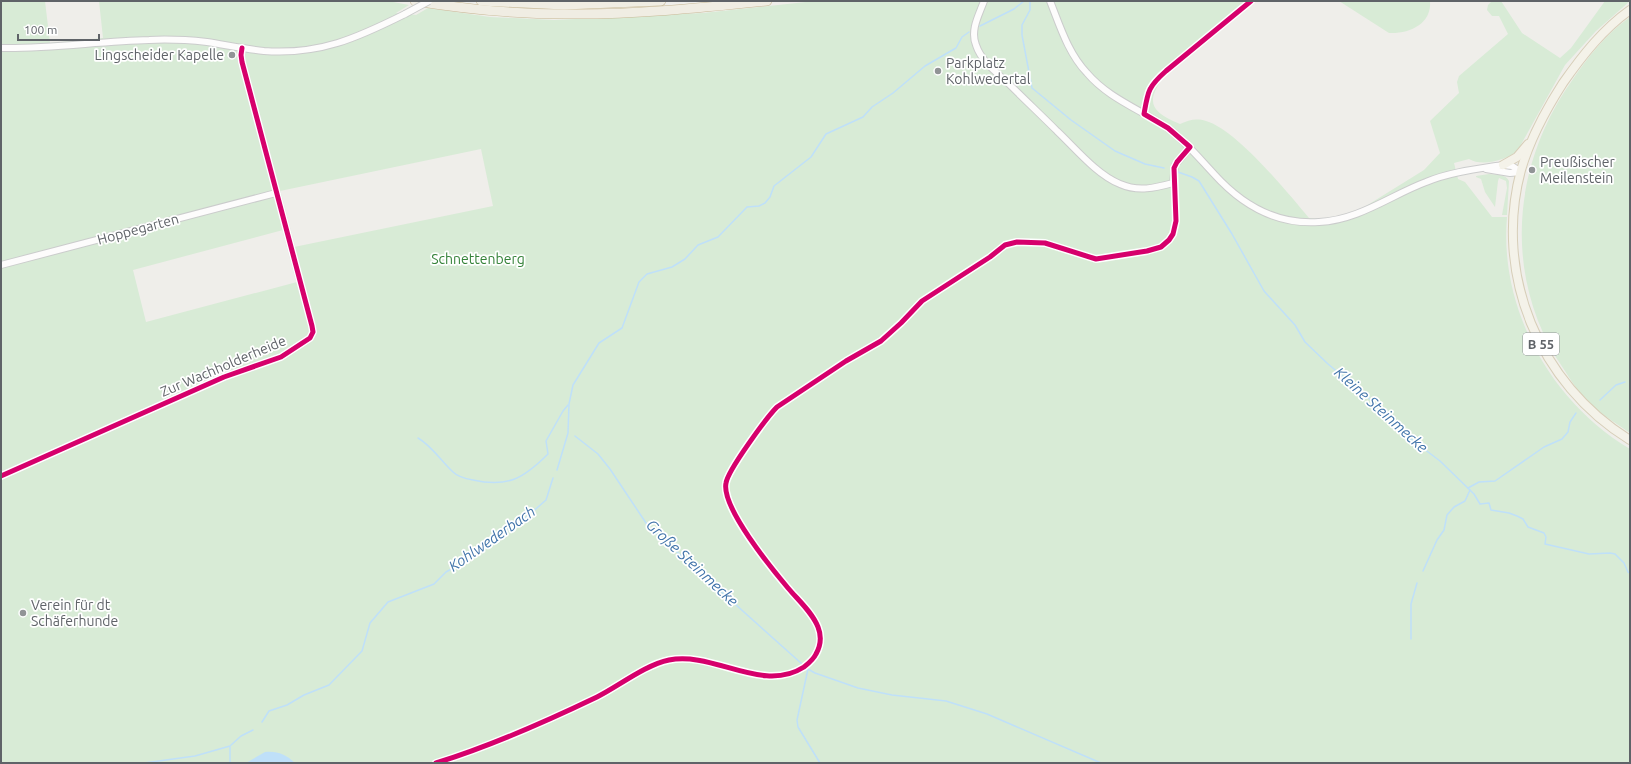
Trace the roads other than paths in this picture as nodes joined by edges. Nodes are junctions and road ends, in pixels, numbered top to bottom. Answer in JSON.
{"nodes":[{"id":1,"x":415,"y":1,"type":"edge"},
{"id":2,"x":428,"y":1,"type":"edge"},
{"id":3,"x":481,"y":1,"type":"edge"},
{"id":4,"x":660,"y":1,"type":"edge"},
{"id":5,"x":767,"y":1,"type":"edge"},
{"id":6,"x":984,"y":1,"type":"edge"},
{"id":7,"x":1050,"y":1,"type":"edge"},
{"id":8,"x":1630,"y":10,"type":"edge"},
{"id":9,"x":1,"y":48,"type":"edge"},
{"id":10,"x":242,"y":48,"type":"junction"},
{"id":11,"x":1533,"y":138,"type":"junction"},
{"id":12,"x":1190,"y":147,"type":"junction"},
{"id":13,"x":1503,"y":165,"type":"junction"},
{"id":14,"x":1482,"y":169,"type":"junction"},
{"id":15,"x":1521,"y":172,"type":"junction"},
{"id":16,"x":276,"y":193,"type":"junction"},
{"id":17,"x":1,"y":265,"type":"edge"},
{"id":18,"x":1630,"y":440,"type":"edge"},
{"id":19,"x":1,"y":476,"type":"edge"}],
"edges":[{"from":1,"to":5,"type":"highway"},
{"from":2,"to":10,"type":"street","bridge":true},
{"from":3,"to":4,"type":"highway"},
{"from":6,"to":12,"type":"street"},
{"from":7,"to":12,"type":"street"},
{"from":8,"to":11,"type":"main road","number":"B 55"},
{"from":9,"to":10,"type":"street"},
{"from":10,"to":16,"type":"street","name":"Zur Wachholderheide"},
{"from":11,"to":13,"type":"main road","number":"B 55"},
{"from":11,"to":15,"type":"main road","number":"B 55"},
{"from":12,"to":14,"type":"street"},
{"from":13,"to":14,"type":"street"},
{"from":13,"to":15,"type":"street"},
{"from":14,"to":15,"type":"street"},
{"from":15,"to":18,"type":"main road","number":"B 55"},
{"from":16,"to":17,"type":"street","name":"Hoppegarten"},
{"from":16,"to":19,"type":"street","name":"Zur Wachholderheide"}]}
